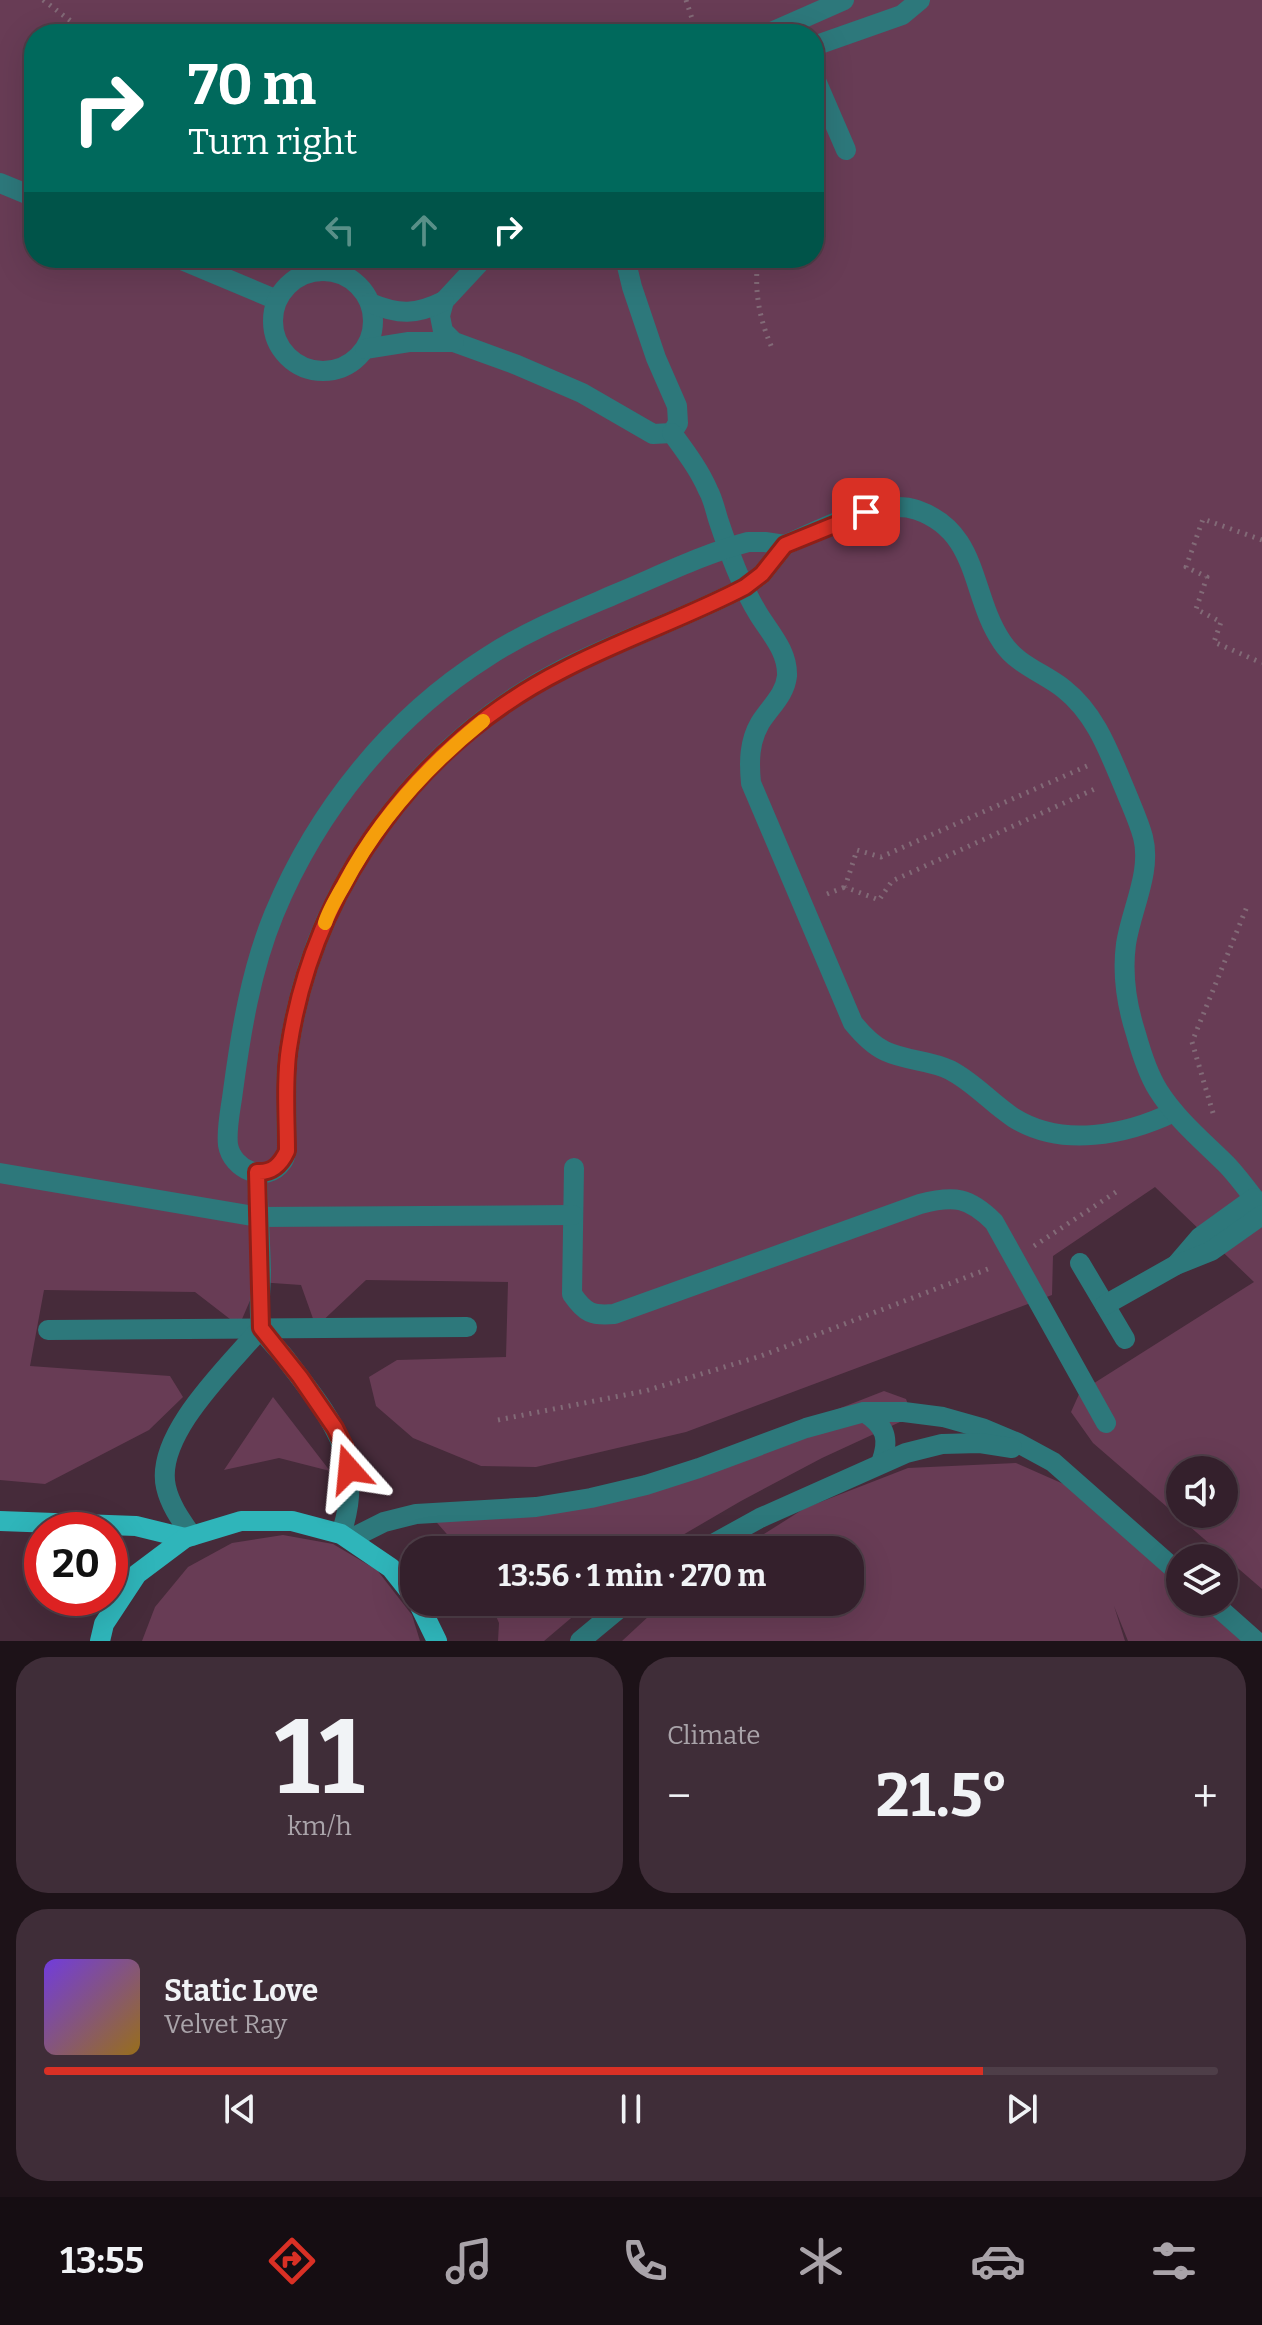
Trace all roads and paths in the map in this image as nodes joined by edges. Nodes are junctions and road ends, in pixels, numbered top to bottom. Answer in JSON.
{"nodes":[{"id":1,"x":43,"y":0,"type":"edge"},
{"id":2,"x":686,"y":0,"type":"edge"},
{"id":3,"x":844,"y":0,"type":"edge"},
{"id":4,"x":920,"y":0,"type":"edge"},
{"id":5,"x":75,"y":24,"type":"edge"},
{"id":6,"x":694,"y":24,"type":"edge"},
{"id":7,"x":802,"y":24,"type":"edge"},
{"id":8,"x":824,"y":42,"type":"edge"},
{"id":9,"x":824,"y":99,"type":"edge"},
{"id":10,"x":846,"y":150,"type":"dead end"},
{"id":11,"x":0,"y":183,"type":"edge"},
{"id":12,"x":24,"y":193,"type":"edge"},
{"id":13,"x":201,"y":268,"type":"edge"},
{"id":14,"x":475,"y":268,"type":"edge"},
{"id":15,"x":627,"y":268,"type":"edge"},
{"id":16,"x":757,"y":268,"type":"edge"},
{"id":17,"x":277,"y":300,"type":"junction"},
{"id":18,"x":444,"y":301,"type":"junction"},
{"id":19,"x":370,"y":303,"type":"junction"},
{"id":20,"x":454,"y":342,"type":"junction"},
{"id":21,"x":772,"y":348,"type":"dead end"},
{"id":22,"x":365,"y":349,"type":"junction"},
{"id":23,"x":672,"y":433,"type":"junction"},
{"id":24,"x":1262,"y":540,"type":"edge"},
{"id":25,"x":785,"y":545,"type":"junction"},
{"id":26,"x":728,"y":547,"type":"junction"},
{"id":27,"x":745,"y":587,"type":"junction"},
{"id":28,"x":1262,"y":663,"type":"edge"},
{"id":29,"x":1110,"y":755,"type":"junction"},
{"id":30,"x":1120,"y":777,"type":"junction"},
{"id":31,"x":1248,"y":904,"type":"dead end"},
{"id":32,"x":1174,"y":1112,"type":"junction"},
{"id":33,"x":1217,"y":1126,"type":"dead end"},
{"id":34,"x":574,"y":1168,"type":"dead end"},
{"id":35,"x":257,"y":1172,"type":"junction"},
{"id":36,"x":0,"y":1173,"type":"edge"},
{"id":37,"x":1116,"y":1192,"type":"dead end"},
{"id":38,"x":1259,"y":1207,"type":"edge"},
{"id":39,"x":573,"y":1215,"type":"junction"},
{"id":40,"x":259,"y":1217,"type":"junction"},
{"id":41,"x":1015,"y":1259,"type":"junction"},
{"id":42,"x":1080,"y":1263,"type":"dead end"},
{"id":43,"x":1105,"y":1305,"type":"junction"},
{"id":44,"x":467,"y":1327,"type":"dead end"},
{"id":45,"x":261,"y":1328,"type":"junction"},
{"id":46,"x":48,"y":1330,"type":"dead end"},
{"id":47,"x":1125,"y":1339,"type":"dead end"},
{"id":48,"x":864,"y":1412,"type":"junction"},
{"id":49,"x":498,"y":1420,"type":"dead end"},
{"id":50,"x":1106,"y":1423,"type":"dead end"},
{"id":51,"x":1053,"y":1462,"type":"junction"},
{"id":52,"x":881,"y":1463,"type":"junction"},
{"id":53,"x":0,"y":1521,"type":"edge"},
{"id":54,"x":727,"y":1536,"type":"edge"},
{"id":55,"x":188,"y":1537,"type":"junction"},
{"id":56,"x":346,"y":1537,"type":"junction"},
{"id":57,"x":1166,"y":1562,"type":"edge"},
{"id":58,"x":400,"y":1579,"type":"edge"},
{"id":59,"x":425,"y":1616,"type":"edge"},
{"id":60,"x":610,"y":1616,"type":"edge"},
{"id":61,"x":1228,"y":1616,"type":"edge"},
{"id":62,"x":100,"y":1641,"type":"edge"},
{"id":63,"x":437,"y":1641,"type":"edge"},
{"id":64,"x":580,"y":1641,"type":"edge"},
{"id":65,"x":1256,"y":1641,"type":"edge"}],
"edges":[{"from":1,"to":5,"type":"path"},
{"from":2,"to":6,"type":"path"},
{"from":3,"to":7,"type":"lane"},
{"from":4,"to":8,"type":"lane"},
{"from":9,"to":10,"type":"lane"},
{"from":11,"to":12,"type":"lane"},
{"from":13,"to":17,"type":"lane"},
{"from":14,"to":18,"type":"lane"},
{"from":15,"to":23,"type":"lane"},
{"from":16,"to":21,"type":"path"},
{"from":17,"to":19,"type":"lane"},
{"from":17,"to":22,"type":"lane"},
{"from":18,"to":19,"type":"lane"},
{"from":18,"to":20,"type":"lane"},
{"from":19,"to":22,"type":"lane"},
{"from":20,"to":22,"type":"lane"},
{"from":20,"to":23,"type":"lane"},
{"from":23,"to":26,"type":"lane"},
{"from":24,"to":28,"type":"path"},
{"from":25,"to":26,"type":"lane"},
{"from":25,"to":27,"type":"lane"},
{"from":25,"to":29,"type":"lane"},
{"from":26,"to":27,"type":"lane"},
{"from":26,"to":35,"type":"lane"},
{"from":27,"to":32,"type":"lane"},
{"from":27,"to":35,"type":"lane"},
{"from":29,"to":30,"type":"lane"},
{"from":29,"to":30,"type":"path"},
{"from":30,"to":32,"type":"lane"},
{"from":31,"to":33,"type":"path"},
{"from":32,"to":38,"type":"lane"},
{"from":34,"to":39,"type":"lane"},
{"from":35,"to":40,"type":"lane"},
{"from":36,"to":40,"type":"lane"},
{"from":37,"to":41,"type":"path"},
{"from":38,"to":43,"type":"lane"},
{"from":39,"to":40,"type":"lane"},
{"from":39,"to":41,"type":"lane"},
{"from":40,"to":45,"type":"lane"},
{"from":41,"to":49,"type":"path"},
{"from":41,"to":50,"type":"lane"},
{"from":42,"to":43,"type":"lane"},
{"from":43,"to":47,"type":"lane"},
{"from":44,"to":45,"type":"lane"},
{"from":45,"to":46,"type":"lane"},
{"from":45,"to":55,"type":"lane"},
{"from":45,"to":56,"type":"lane"},
{"from":48,"to":51,"type":"lane"},
{"from":48,"to":52,"type":"lane"},
{"from":48,"to":56,"type":"lane"},
{"from":51,"to":52,"type":"lane"},
{"from":51,"to":57,"type":"lane"},
{"from":52,"to":54,"type":"lane"},
{"from":53,"to":55,"type":"main road"},
{"from":55,"to":56,"type":"main road"},
{"from":55,"to":62,"type":"main road"},
{"from":56,"to":58,"type":"main road"},
{"from":59,"to":63,"type":"main road"},
{"from":60,"to":64,"type":"lane"},
{"from":61,"to":65,"type":"lane"}]}
